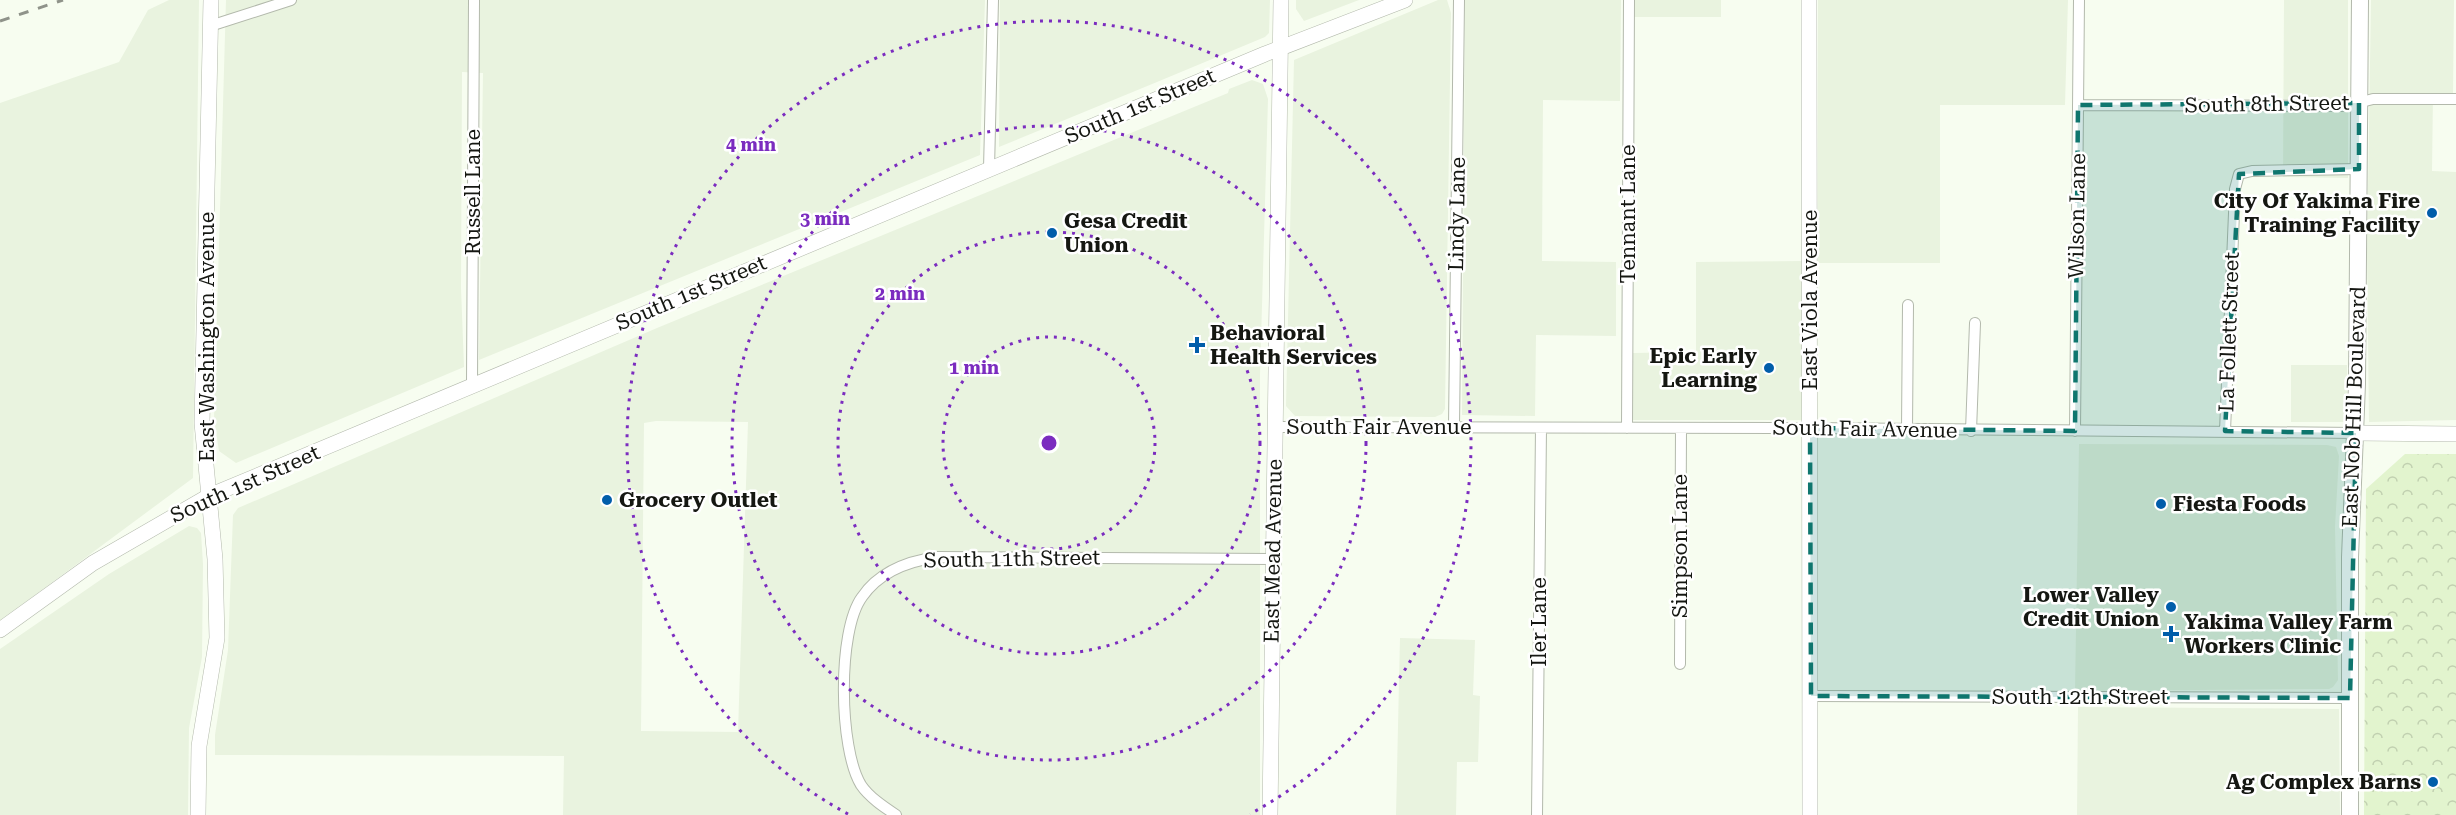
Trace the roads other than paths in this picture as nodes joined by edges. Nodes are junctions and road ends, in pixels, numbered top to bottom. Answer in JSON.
{"nodes":[{"id":1,"x":211,"y":0,"type":"edge"},
{"id":2,"x":291,"y":0,"type":"edge"},
{"id":3,"x":474,"y":0,"type":"edge"},
{"id":4,"x":993,"y":0,"type":"edge"},
{"id":5,"x":1281,"y":0,"type":"edge"},
{"id":6,"x":1405,"y":0,"type":"edge"},
{"id":7,"x":1459,"y":0,"type":"edge"},
{"id":8,"x":1629,"y":0,"type":"edge"},
{"id":9,"x":1809,"y":0,"type":"edge"},
{"id":10,"x":2079,"y":0,"type":"edge"},
{"id":11,"x":2360,"y":0,"type":"edge"},
{"id":12,"x":210,"y":26,"type":"junction"},
{"id":13,"x":1280,"y":48,"type":"junction"},
{"id":14,"x":2456,"y":99,"type":"edge"},
{"id":15,"x":2360,"y":103,"type":"junction"},
{"id":16,"x":2078,"y":105,"type":"junction"},
{"id":17,"x":989,"y":169,"type":"junction"},
{"id":18,"x":2359,"y":169,"type":"junction"},
{"id":19,"x":1908,"y":305,"type":"dead end"},
{"id":20,"x":1975,"y":323,"type":"dead end"},
{"id":21,"x":472,"y":385,"type":"junction"},
{"id":22,"x":1274,"y":427,"type":"junction"},
{"id":23,"x":1454,"y":427,"type":"junction"},
{"id":24,"x":1540,"y":428,"type":"junction"},
{"id":25,"x":1627,"y":428,"type":"junction"},
{"id":26,"x":1681,"y":428,"type":"junction"},
{"id":27,"x":1810,"y":428,"type":"junction"},
{"id":28,"x":1907,"y":429,"type":"junction"},
{"id":29,"x":1971,"y":431,"type":"junction"},
{"id":30,"x":2075,"y":431,"type":"junction"},
{"id":31,"x":2225,"y":431,"type":"junction"},
{"id":32,"x":2356,"y":434,"type":"junction"},
{"id":33,"x":2456,"y":434,"type":"edge"},
{"id":34,"x":209,"y":496,"type":"junction"},
{"id":35,"x":1272,"y":560,"type":"junction"},
{"id":36,"x":0,"y":630,"type":"edge"},
{"id":37,"x":1680,"y":664,"type":"dead end"},
{"id":38,"x":1811,"y":696,"type":"junction"},
{"id":39,"x":2350,"y":698,"type":"junction"},
{"id":40,"x":198,"y":815,"type":"edge"},
{"id":41,"x":896,"y":815,"type":"edge"},
{"id":42,"x":1270,"y":815,"type":"edge"},
{"id":43,"x":1537,"y":815,"type":"edge"},
{"id":44,"x":1810,"y":815,"type":"edge"},
{"id":45,"x":2350,"y":815,"type":"edge"}],
"edges":[{"from":1,"to":12,"type":"street","name":"East Washington Avenue"},
{"from":2,"to":12,"type":"street"},
{"from":3,"to":21,"type":"street","name":"Russell Lane"},
{"from":4,"to":17,"type":"street"},
{"from":5,"to":13,"type":"street","name":"East Mead Avenue"},
{"from":6,"to":13,"type":"street","name":"South 1st Street"},
{"from":7,"to":23,"type":"street","name":"Lindy Lane"},
{"from":8,"to":25,"type":"street","name":"Tennant Lane"},
{"from":9,"to":27,"type":"street","name":"East Viola Avenue"},
{"from":10,"to":16,"type":"street","name":"Wilson Lane"},
{"from":11,"to":15,"type":"main road","name":"East Nob Hill Boulevard"},
{"from":12,"to":34,"type":"street","name":"East Washington Avenue"},
{"from":13,"to":17,"type":"street","name":"South 1st Street"},
{"from":13,"to":22,"type":"street","name":"East Mead Avenue"},
{"from":14,"to":15,"type":"street","name":"South 8th Street"},
{"from":15,"to":16,"type":"street","name":"South 8th Street"},
{"from":15,"to":18,"type":"main road","name":"East Nob Hill Boulevard"},
{"from":16,"to":30,"type":"street","name":"Wilson Lane"},
{"from":17,"to":21,"type":"street","name":"South 1st Street"},
{"from":18,"to":31,"type":"street","name":"La Follett Street"},
{"from":18,"to":32,"type":"main road","name":"East Nob Hill Boulevard"},
{"from":19,"to":28,"type":"street"},
{"from":20,"to":29,"type":"street"},
{"from":21,"to":34,"type":"street","name":"South 1st Street"},
{"from":22,"to":23,"type":"street","name":"South Fair Avenue"},
{"from":22,"to":35,"type":"street","name":"East Mead Avenue"},
{"from":23,"to":24,"type":"street","name":"South Fair Avenue"},
{"from":24,"to":25,"type":"street","name":"South Fair Avenue"},
{"from":24,"to":43,"type":"street","name":"Iler Lane"},
{"from":25,"to":26,"type":"street","name":"South Fair Avenue"},
{"from":26,"to":27,"type":"street","name":"South Fair Avenue"},
{"from":26,"to":37,"type":"street","name":"Simpson Lane"},
{"from":27,"to":28,"type":"street","name":"South Fair Avenue"},
{"from":27,"to":38,"type":"street","name":"East Viola Avenue"},
{"from":28,"to":29,"type":"street","name":"South Fair Avenue"},
{"from":29,"to":30,"type":"street","name":"South Fair Avenue"},
{"from":30,"to":31,"type":"street","name":"South Fair Avenue"},
{"from":31,"to":32,"type":"street","name":"South Fair Avenue"},
{"from":32,"to":33,"type":"street","name":"South Fair Avenue"},
{"from":32,"to":39,"type":"main road","name":"East Nob Hill Boulevard"},
{"from":34,"to":36,"type":"street","name":"South 1st Street"},
{"from":34,"to":40,"type":"street","name":"East Washington Avenue"},
{"from":35,"to":41,"type":"street","name":"South 11th Street"},
{"from":35,"to":42,"type":"street","name":"East Mead Avenue"},
{"from":38,"to":39,"type":"street","name":"South 12th Street"},
{"from":38,"to":44,"type":"street","name":"East Viola Avenue"},
{"from":39,"to":45,"type":"main road","name":"East Nob Hill Boulevard"}]}
